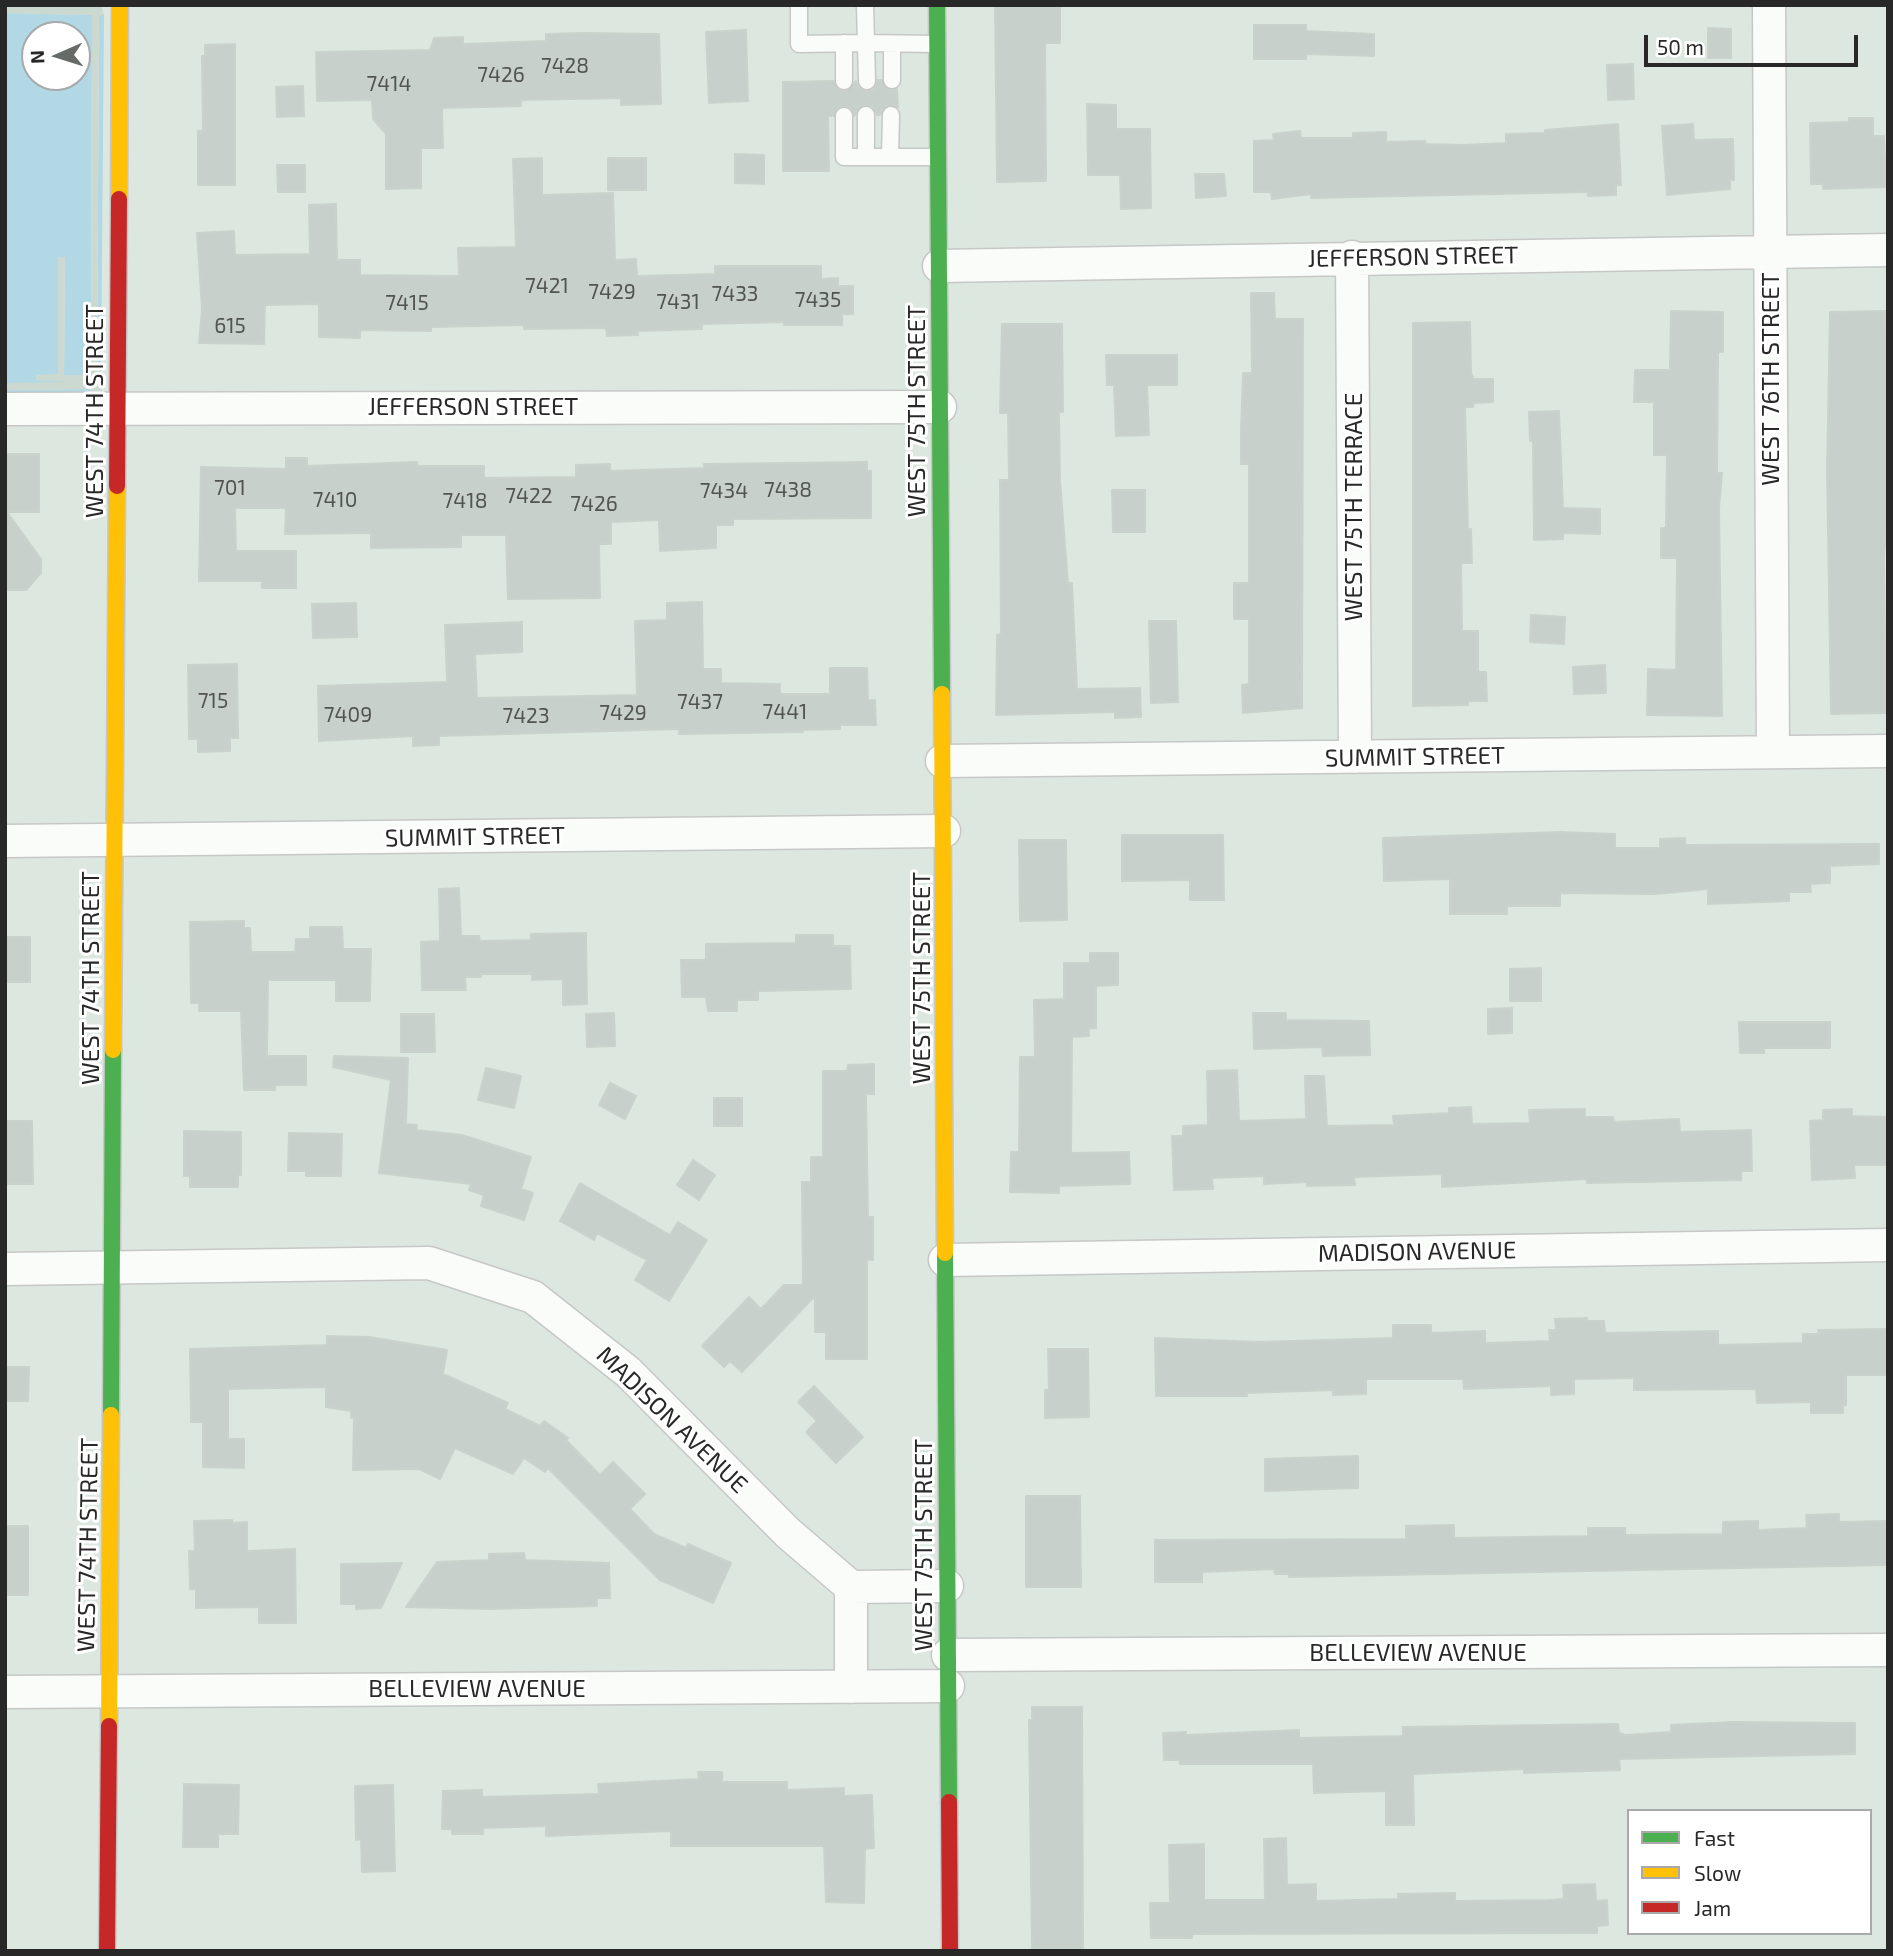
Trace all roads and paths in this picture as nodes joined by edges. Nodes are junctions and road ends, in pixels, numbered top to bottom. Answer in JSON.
{"nodes":[{"id":1,"x":120,"y":5,"type":"edge"},
{"id":2,"x":799,"y":5,"type":"edge"},
{"id":3,"x":865,"y":5,"type":"edge"},
{"id":4,"x":937,"y":5,"type":"edge"},
{"id":5,"x":1769,"y":5,"type":"edge"},
{"id":6,"x":844,"y":43,"type":"junction"},
{"id":7,"x":866,"y":43,"type":"junction"},
{"id":8,"x":892,"y":44,"type":"junction"},
{"id":9,"x":938,"y":44,"type":"junction"},
{"id":10,"x":867,"y":80,"type":"dead end"},
{"id":11,"x":892,"y":80,"type":"dead end"},
{"id":12,"x":844,"y":81,"type":"dead end"},
{"id":13,"x":866,"y":115,"type":"dead end"},
{"id":14,"x":891,"y":115,"type":"dead end"},
{"id":15,"x":844,"y":116,"type":"dead end"},
{"id":16,"x":866,"y":157,"type":"junction"},
{"id":17,"x":890,"y":157,"type":"junction"},
{"id":18,"x":938,"y":157,"type":"junction"},
{"id":19,"x":1888,"y":250,"type":"edge"},
{"id":20,"x":1770,"y":251,"type":"junction"},
{"id":21,"x":1352,"y":257,"type":"junction"},
{"id":22,"x":939,"y":266,"type":"junction"},
{"id":23,"x":940,"y":407,"type":"junction"},
{"id":24,"x":118,"y":408,"type":"junction"},
{"id":25,"x":5,"y":409,"type":"edge"},
{"id":26,"x":1888,"y":751,"type":"edge"},
{"id":27,"x":1773,"y":752,"type":"junction"},
{"id":28,"x":1355,"y":757,"type":"junction"},
{"id":29,"x":943,"y":761,"type":"junction"},
{"id":30,"x":944,"y":831,"type":"junction"},
{"id":31,"x":115,"y":838,"type":"junction"},
{"id":32,"x":5,"y":841,"type":"edge"},
{"id":33,"x":1888,"y":1245,"type":"edge"},
{"id":34,"x":945,"y":1259,"type":"junction"},
{"id":35,"x":113,"y":1265,"type":"junction"},
{"id":36,"x":5,"y":1269,"type":"edge"},
{"id":37,"x":947,"y":1586,"type":"junction"},
{"id":38,"x":851,"y":1587,"type":"junction"},
{"id":39,"x":1888,"y":1650,"type":"edge"},
{"id":40,"x":948,"y":1655,"type":"junction"},
{"id":41,"x":948,"y":1686,"type":"junction"},
{"id":42,"x":851,"y":1687,"type":"junction"},
{"id":43,"x":109,"y":1691,"type":"junction"},
{"id":44,"x":5,"y":1692,"type":"edge"},
{"id":45,"x":107,"y":1951,"type":"edge"},
{"id":46,"x":950,"y":1951,"type":"edge"}],
"edges":[{"from":1,"to":24,"type":"main road","name":"WEST 74TH STREET"},
{"from":2,"to":6,"type":"lane"},
{"from":3,"to":7,"type":"lane"},
{"from":4,"to":9,"type":"main road","name":"WEST 75TH STREET"},
{"from":5,"to":20,"type":"street","name":"WEST 76TH STREET"},
{"from":6,"to":7,"type":"lane"},
{"from":6,"to":12,"type":"lane"},
{"from":7,"to":8,"type":"lane"},
{"from":7,"to":10,"type":"lane"},
{"from":8,"to":9,"type":"lane"},
{"from":8,"to":11,"type":"lane"},
{"from":9,"to":18,"type":"main road","name":"WEST 75TH STREET"},
{"from":13,"to":16,"type":"lane"},
{"from":14,"to":17,"type":"lane"},
{"from":15,"to":16,"type":"lane"},
{"from":16,"to":17,"type":"lane"},
{"from":17,"to":18,"type":"lane"},
{"from":18,"to":22,"type":"main road","name":"WEST 75TH STREET"},
{"from":19,"to":20,"type":"street","name":"JEFFERSON STREET"},
{"from":20,"to":21,"type":"street","name":"JEFFERSON STREET"},
{"from":20,"to":27,"type":"street","name":"WEST 76TH STREET"},
{"from":21,"to":22,"type":"street","name":"JEFFERSON STREET"},
{"from":21,"to":28,"type":"street","name":"WEST 75TH TERRACE"},
{"from":22,"to":23,"type":"main road","name":"WEST 75TH STREET"},
{"from":23,"to":24,"type":"street","name":"JEFFERSON STREET"},
{"from":23,"to":29,"type":"main road","name":"WEST 75TH STREET"},
{"from":24,"to":25,"type":"street","name":"JEFFERSON STREET"},
{"from":24,"to":31,"type":"main road","name":"WEST 74TH STREET"},
{"from":26,"to":27,"type":"street","name":"SUMMIT STREET"},
{"from":27,"to":28,"type":"street","name":"SUMMIT STREET"},
{"from":28,"to":29,"type":"street","name":"SUMMIT STREET"},
{"from":29,"to":30,"type":"main road","name":"WEST 75TH STREET"},
{"from":30,"to":31,"type":"street","name":"SUMMIT STREET"},
{"from":30,"to":34,"type":"main road","name":"WEST 75TH STREET"},
{"from":31,"to":32,"type":"street","name":"SUMMIT STREET"},
{"from":31,"to":35,"type":"main road","name":"WEST 74TH STREET"},
{"from":33,"to":34,"type":"street","name":"MADISON AVENUE"},
{"from":34,"to":37,"type":"main road","name":"WEST 75TH STREET"},
{"from":35,"to":36,"type":"street","name":"MADISON AVENUE"},
{"from":35,"to":38,"type":"street","name":"MADISON AVENUE"},
{"from":35,"to":43,"type":"main road","name":"WEST 74TH STREET"},
{"from":37,"to":38,"type":"street"},
{"from":37,"to":40,"type":"main road","name":"WEST 75TH STREET"},
{"from":38,"to":42,"type":"street"},
{"from":39,"to":40,"type":"street","name":"BELLEVIEW AVENUE"},
{"from":40,"to":41,"type":"main road","name":"WEST 75TH STREET"},
{"from":41,"to":42,"type":"street","name":"BELLEVIEW AVENUE"},
{"from":41,"to":46,"type":"main road","name":"WEST 75TH STREET"},
{"from":42,"to":43,"type":"street","name":"BELLEVIEW AVENUE"},
{"from":43,"to":44,"type":"street","name":"BELLEVIEW AVENUE"},
{"from":43,"to":45,"type":"main road","name":"WEST 74TH STREET"}]}
